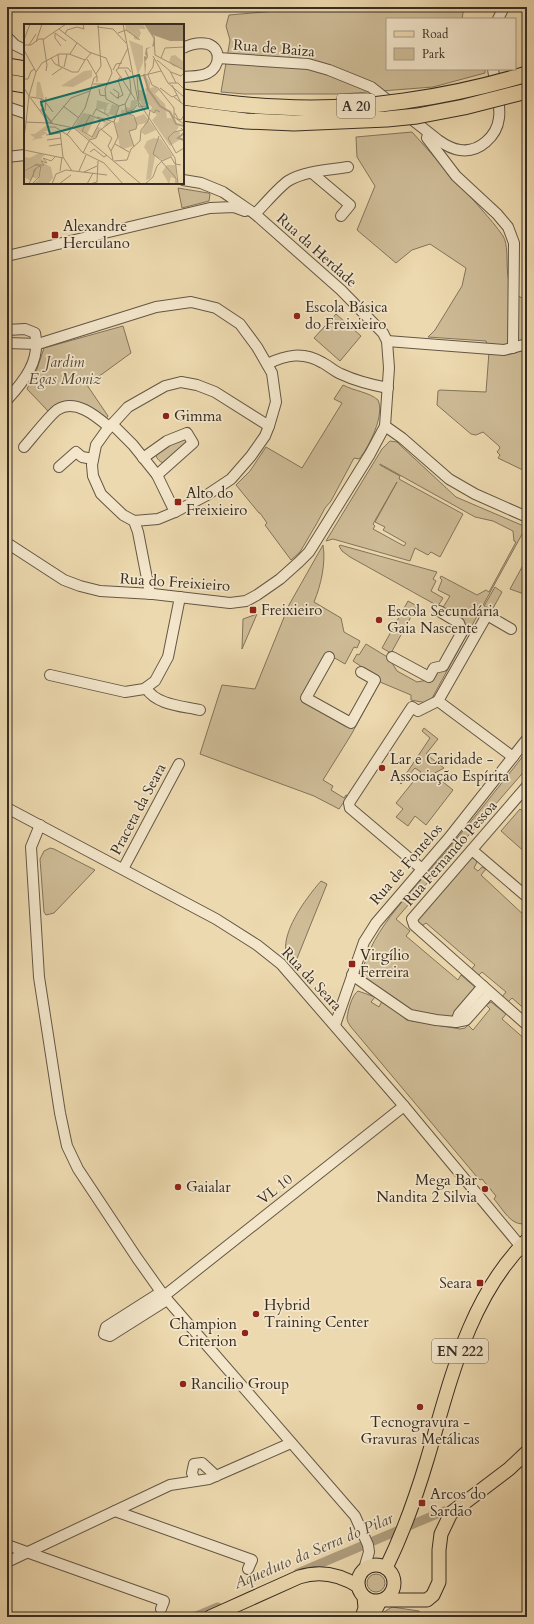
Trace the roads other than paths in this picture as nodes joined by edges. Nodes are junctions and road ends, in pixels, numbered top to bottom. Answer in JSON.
{"nodes":[{"id":1,"x":504,"y":7,"type":"edge"},
{"id":2,"x":498,"y":18,"type":"edge"},
{"id":3,"x":7,"y":37,"type":"edge"},
{"id":4,"x":184,"y":48,"type":"edge"},
{"id":5,"x":24,"y":50,"type":"edge"},
{"id":6,"x":218,"y":58,"type":"junction"},
{"id":7,"x":7,"y":66,"type":"edge"},
{"id":8,"x":24,"y":70,"type":"edge"},
{"id":9,"x":493,"y":70,"type":"edge"},
{"id":10,"x":527,"y":74,"type":"edge"},
{"id":11,"x":184,"y":77,"type":"edge"},
{"id":12,"x":7,"y":82,"type":"edge"},
{"id":13,"x":24,"y":85,"type":"edge"},
{"id":14,"x":527,"y":91,"type":"edge"},
{"id":15,"x":184,"y":97,"type":"edge"},
{"id":16,"x":7,"y":107,"type":"edge"},
{"id":17,"x":24,"y":113,"type":"edge"},
{"id":18,"x":184,"y":113,"type":"edge"},
{"id":19,"x":428,"y":132,"type":"junction"},
{"id":20,"x":24,"y":155,"type":"edge"},
{"id":21,"x":7,"y":157,"type":"edge"},
{"id":22,"x":348,"y":167,"type":"dead end"},
{"id":23,"x":312,"y":173,"type":"junction"},
{"id":24,"x":184,"y":180,"type":"edge"},
{"id":25,"x":254,"y":214,"type":"junction"},
{"id":26,"x":340,"y":216,"type":"dead end"},
{"id":27,"x":7,"y":256,"type":"edge"},
{"id":28,"x":7,"y":330,"type":"edge"},
{"id":29,"x":387,"y":341,"type":"junction"},
{"id":30,"x":7,"y":344,"type":"edge"},
{"id":31,"x":38,"y":344,"type":"junction"},
{"id":32,"x":527,"y":344,"type":"edge"},
{"id":33,"x":513,"y":348,"type":"junction"},
{"id":34,"x":267,"y":364,"type":"junction"},
{"id":35,"x":388,"y":388,"type":"junction"},
{"id":36,"x":7,"y":400,"type":"edge"},
{"id":37,"x":111,"y":426,"type":"junction"},
{"id":38,"x":269,"y":426,"type":"junction"},
{"id":39,"x":385,"y":426,"type":"junction"},
{"id":40,"x":24,"y":447,"type":"dead end"},
{"id":41,"x":143,"y":458,"type":"junction"},
{"id":42,"x":93,"y":459,"type":"junction"},
{"id":43,"x":59,"y":467,"type":"dead end"},
{"id":44,"x":157,"y":475,"type":"junction"},
{"id":45,"x":175,"y":512,"type":"junction"},
{"id":46,"x":527,"y":517,"type":"edge"},
{"id":47,"x":134,"y":521,"type":"junction"},
{"id":48,"x":7,"y":543,"type":"edge"},
{"id":49,"x":150,"y":594,"type":"junction"},
{"id":50,"x":180,"y":597,"type":"junction"},
{"id":51,"x":439,"y":611,"type":"dead end"},
{"id":52,"x":510,"y":629,"type":"dead end"},
{"id":53,"x":329,"y":657,"type":"dead end"},
{"id":54,"x":392,"y":657,"type":"dead end"},
{"id":55,"x":361,"y":672,"type":"dead end"},
{"id":56,"x":50,"y":675,"type":"dead end"},
{"id":57,"x":146,"y":688,"type":"junction"},
{"id":58,"x":438,"y":701,"type":"junction"},
{"id":59,"x":200,"y":710,"type":"dead end"},
{"id":60,"x":527,"y":739,"type":"edge"},
{"id":61,"x":513,"y":757,"type":"junction"},
{"id":62,"x":179,"y":764,"type":"dead end"},
{"id":63,"x":527,"y":786,"type":"edge"},
{"id":64,"x":7,"y":808,"type":"edge"},
{"id":65,"x":40,"y":825,"type":"junction"},
{"id":66,"x":472,"y":850,"type":"junction"},
{"id":67,"x":123,"y":869,"type":"junction"},
{"id":68,"x":422,"y":869,"type":"junction"},
{"id":69,"x":527,"y":897,"type":"edge"},
{"id":70,"x":352,"y":975,"type":"junction"},
{"id":71,"x":487,"y":990,"type":"junction"},
{"id":72,"x":527,"y":1025,"type":"edge"},
{"id":73,"x":334,"y":1026,"type":"junction"},
{"id":74,"x":404,"y":1106,"type":"junction"},
{"id":75,"x":525,"y":1247,"type":"edge"},
{"id":76,"x":164,"y":1296,"type":"junction"},
{"id":77,"x":291,"y":1443,"type":"junction"},
{"id":78,"x":527,"y":1452,"type":"edge"},
{"id":79,"x":216,"y":1476,"type":"junction"},
{"id":80,"x":195,"y":1481,"type":"junction"},
{"id":81,"x":115,"y":1511,"type":"junction"},
{"id":82,"x":7,"y":1545,"type":"edge"},
{"id":83,"x":28,"y":1552,"type":"junction"},
{"id":84,"x":7,"y":1562,"type":"edge"},
{"id":85,"x":386,"y":1568,"type":"junction"},
{"id":86,"x":248,"y":1569,"type":"dead end"},
{"id":87,"x":364,"y":1569,"type":"junction"},
{"id":88,"x":395,"y":1584,"type":"junction"},
{"id":89,"x":361,"y":1591,"type":"junction"},
{"id":90,"x":382,"y":1600,"type":"junction"},
{"id":91,"x":427,"y":1600,"type":"junction"},
{"id":92,"x":161,"y":1609,"type":"dead end"},
{"id":93,"x":210,"y":1617,"type":"edge"},
{"id":94,"x":362,"y":1617,"type":"edge"},
{"id":95,"x":372,"y":1617,"type":"edge"}],
"edges":[{"from":1,"to":2,"type":"street"},
{"from":3,"to":5,"type":"street"},
{"from":4,"to":6,"type":"street"},
{"from":6,"to":11,"type":"street"},
{"from":6,"to":19,"type":"street","name":"Rua de Baiza"},
{"from":7,"to":8,"type":"highway"},
{"from":9,"to":19,"type":"street","name":"Rua de Baiza"},
{"from":10,"to":15,"type":"highway","number":"A 20","bridge":true},
{"from":12,"to":13,"type":"highway"},
{"from":14,"to":18,"type":"highway","number":"A 20","bridge":true},
{"from":16,"to":17,"type":"street"},
{"from":19,"to":33,"type":"street"},
{"from":20,"to":21,"type":"street"},
{"from":22,"to":23,"type":"street"},
{"from":23,"to":25,"type":"street"},
{"from":23,"to":26,"type":"street"},
{"from":24,"to":25,"type":"street","name":"Rua da Herdade"},
{"from":25,"to":27,"type":"street"},
{"from":25,"to":29,"type":"street","name":"Rua da Herdade"},
{"from":28,"to":31,"type":"street"},
{"from":29,"to":33,"type":"street"},
{"from":29,"to":35,"type":"street"},
{"from":30,"to":31,"type":"street"},
{"from":31,"to":34,"type":"street"},
{"from":31,"to":36,"type":"street"},
{"from":32,"to":33,"type":"street"},
{"from":34,"to":35,"type":"street"},
{"from":34,"to":38,"type":"street"},
{"from":35,"to":39,"type":"street"},
{"from":37,"to":38,"type":"street"},
{"from":37,"to":40,"type":"street"},
{"from":37,"to":41,"type":"street"},
{"from":37,"to":42,"type":"street"},
{"from":38,"to":45,"type":"street"},
{"from":39,"to":46,"type":"street"},
{"from":39,"to":50,"type":"street","name":"Rua do Freixieiro"},
{"from":41,"to":44,"type":"street"},
{"from":41,"to":44,"type":"street"},
{"from":42,"to":43,"type":"street"},
{"from":42,"to":47,"type":"street"},
{"from":44,"to":45,"type":"street"},
{"from":45,"to":47,"type":"street"},
{"from":47,"to":49,"type":"street"},
{"from":48,"to":49,"type":"street","name":"Rua do Freixieiro"},
{"from":49,"to":50,"type":"street","name":"Rua do Freixieiro"},
{"from":50,"to":57,"type":"street"},
{"from":51,"to":54,"type":"street"},
{"from":52,"to":58,"type":"street"},
{"from":53,"to":55,"type":"street"},
{"from":56,"to":57,"type":"street"},
{"from":57,"to":59,"type":"street"},
{"from":58,"to":61,"type":"street"},
{"from":58,"to":68,"type":"street"},
{"from":60,"to":61,"type":"street","name":"Rua de Fontelos"},
{"from":61,"to":68,"type":"street","name":"Rua de Fontelos"},
{"from":62,"to":67,"type":"street","name":"Praceta da Seara"},
{"from":63,"to":66,"type":"street","name":"Rua Fernando Pessoa"},
{"from":64,"to":65,"type":"street","name":"Rua da Seara"},
{"from":65,"to":67,"type":"street","name":"Rua da Seara"},
{"from":65,"to":76,"type":"street"},
{"from":66,"to":69,"type":"street"},
{"from":66,"to":71,"type":"street","name":"Rua Fernando Pessoa"},
{"from":67,"to":73,"type":"street","name":"Rua da Seara"},
{"from":68,"to":70,"type":"street","name":"Rua de Fontelos"},
{"from":70,"to":71,"type":"street"},
{"from":70,"to":73,"type":"street","name":"Rua de Fontelos"},
{"from":71,"to":72,"type":"street"},
{"from":73,"to":74,"type":"street","name":"Rua da Seara"},
{"from":74,"to":75,"type":"street","name":"Rua da Seara"},
{"from":74,"to":76,"type":"street","name":"VL 10"},
{"from":75,"to":85,"type":"main road","number":"EN 222"},
{"from":76,"to":76,"type":"street"},
{"from":76,"to":77,"type":"street"},
{"from":77,"to":79,"type":"street"},
{"from":77,"to":87,"type":"street"},
{"from":78,"to":91,"type":"main road"},
{"from":79,"to":80,"type":"street"},
{"from":79,"to":80,"type":"street"},
{"from":80,"to":81,"type":"street"},
{"from":81,"to":83,"type":"street"},
{"from":81,"to":86,"type":"street"},
{"from":82,"to":83,"type":"street"},
{"from":83,"to":84,"type":"street"},
{"from":83,"to":92,"type":"street"},
{"from":85,"to":87,"type":"main road"},
{"from":85,"to":88,"type":"main road"},
{"from":87,"to":89,"type":"main road"},
{"from":88,"to":90,"type":"main road"},
{"from":88,"to":91,"type":"main road"},
{"from":89,"to":90,"type":"main road"},
{"from":89,"to":93,"type":"main road"},
{"from":89,"to":94,"type":"main road"},
{"from":90,"to":91,"type":"main road"},
{"from":90,"to":95,"type":"main road"}]}
